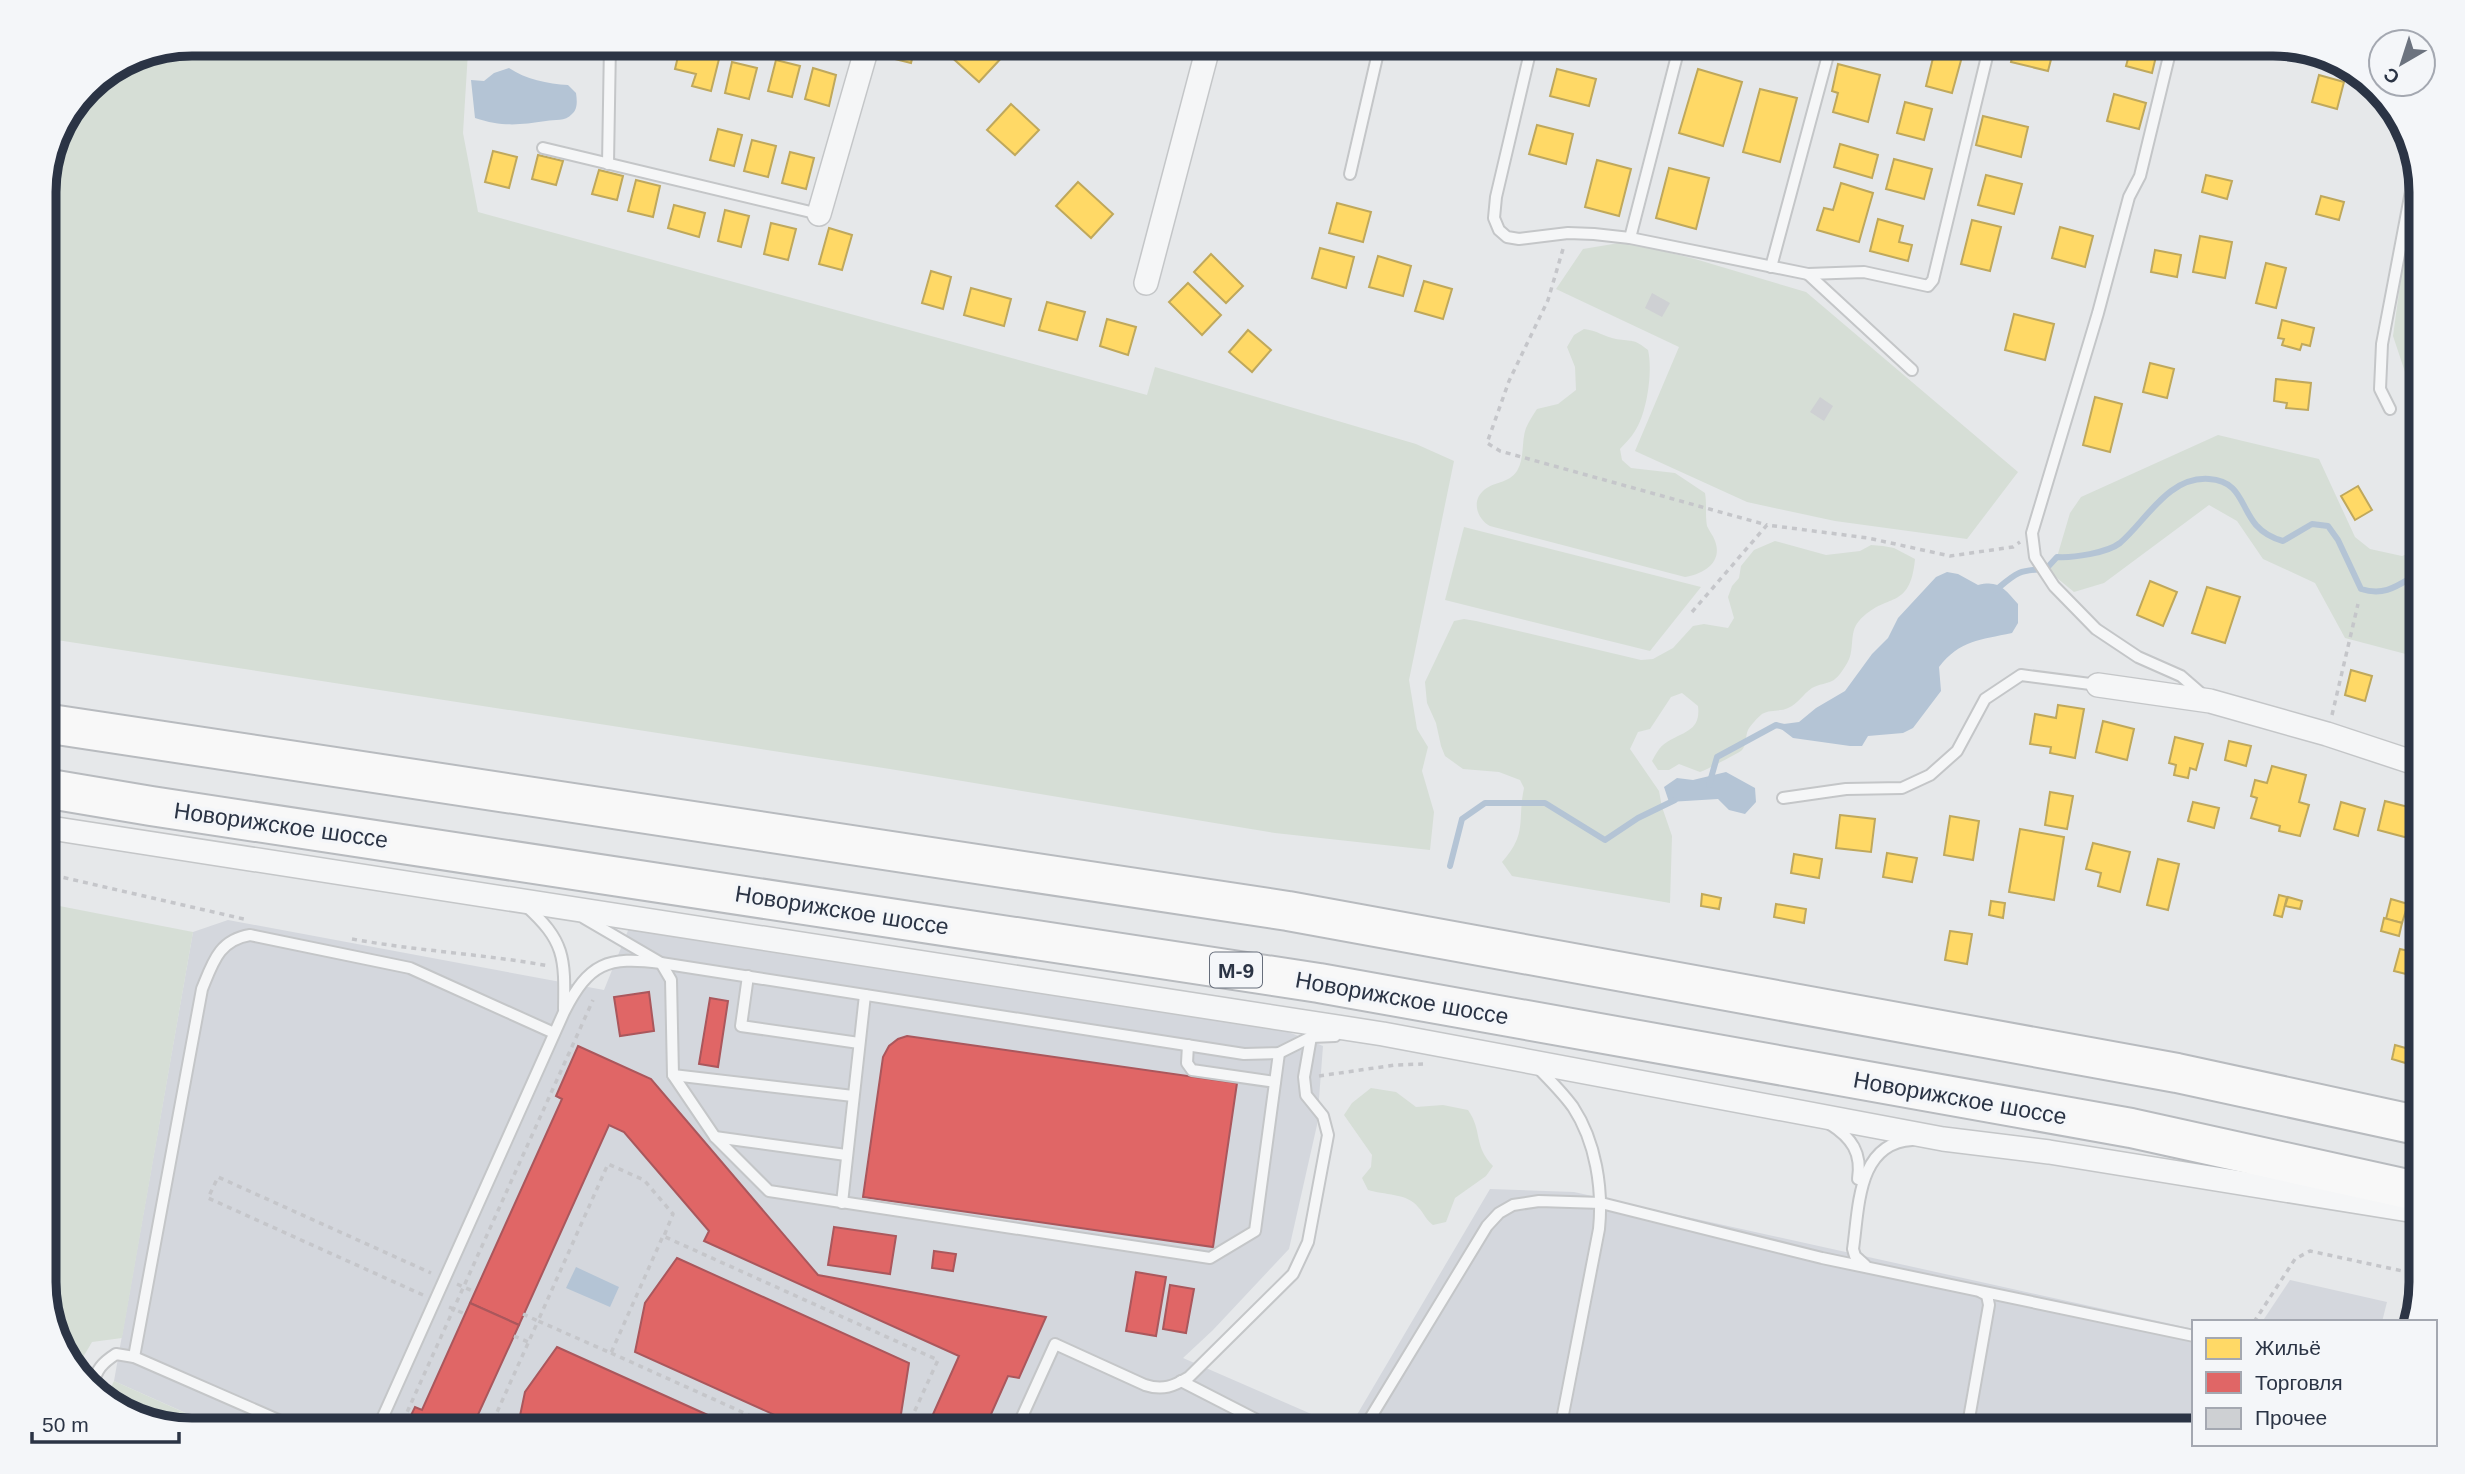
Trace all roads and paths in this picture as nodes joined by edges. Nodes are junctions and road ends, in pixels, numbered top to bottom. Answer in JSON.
{"nodes":[{"id":1,"x":610,"y":56,"type":"edge"},
{"id":2,"x":864,"y":56,"type":"edge"},
{"id":3,"x":1206,"y":56,"type":"edge"},
{"id":4,"x":1377,"y":56,"type":"edge"},
{"id":5,"x":1529,"y":56,"type":"edge"},
{"id":6,"x":1677,"y":56,"type":"edge"},
{"id":7,"x":1827,"y":56,"type":"edge"},
{"id":8,"x":1987,"y":56,"type":"edge"},
{"id":9,"x":2169,"y":56,"type":"edge"},
{"id":10,"x":543,"y":148,"type":"dead end"},
{"id":11,"x":608,"y":164,"type":"junction"},
{"id":12,"x":1350,"y":174,"type":"dead end"},
{"id":13,"x":2409,"y":202,"type":"edge"},
{"id":14,"x":818,"y":214,"type":"joint"},
{"id":15,"x":1568,"y":233,"type":"junction"},
{"id":16,"x":1630,"y":238,"type":"junction"},
{"id":17,"x":1771,"y":267,"type":"junction"},
{"id":18,"x":1808,"y":274,"type":"junction"},
{"id":19,"x":1146,"y":283,"type":"dead end"},
{"id":20,"x":1912,"y":370,"type":"dead end"},
{"id":21,"x":2390,"y":409,"type":"dead end"},
{"id":22,"x":1767,"y":525,"type":"junction"},
{"id":23,"x":2032,"y":533,"type":"junction"},
{"id":24,"x":2358,"y":604,"type":"dead end"},
{"id":25,"x":1692,"y":612,"type":"dead end"},
{"id":26,"x":2098,"y":685,"type":"joint"},
{"id":27,"x":2210,"y":701,"type":"junction"},
{"id":28,"x":56,"y":725,"type":"edge"},
{"id":29,"x":2327,"y":734,"type":"junction"},
{"id":30,"x":2409,"y":761,"type":"edge"},
{"id":31,"x":56,"y":790,"type":"edge"},
{"id":32,"x":1783,"y":798,"type":"dead end"},
{"id":33,"x":56,"y":829,"type":"edge"},
{"id":34,"x":56,"y":876,"type":"edge"},
{"id":35,"x":518,"y":899,"type":"junction"},
{"id":36,"x":564,"y":906,"type":"junction"},
{"id":37,"x":248,"y":920,"type":"dead end"},
{"id":38,"x":340,"y":937,"type":"dead end"},
{"id":39,"x":661,"y":963,"type":"junction"},
{"id":40,"x":565,"y":969,"type":"junction"},
{"id":41,"x":748,"y":976,"type":"junction"},
{"id":42,"x":865,"y":995,"type":"junction"},
{"id":43,"x":593,"y":1000,"type":"dead end"},
{"id":44,"x":564,"y":1012,"type":"junction"},
{"id":45,"x":554,"y":1033,"type":"junction"},
{"id":46,"x":1383,"y":1034,"type":"junction"},
{"id":47,"x":1311,"y":1037,"type":"junction"},
{"id":48,"x":859,"y":1044,"type":"junction"},
{"id":49,"x":1188,"y":1045,"type":"junction"},
{"id":50,"x":1279,"y":1053,"type":"junction"},
{"id":51,"x":1532,"y":1061,"type":"junction"},
{"id":52,"x":1436,"y":1066,"type":"dead end"},
{"id":53,"x":673,"y":1075,"type":"junction"},
{"id":54,"x":1304,"y":1077,"type":"junction"},
{"id":55,"x":1275,"y":1082,"type":"junction"},
{"id":56,"x":853,"y":1097,"type":"junction"},
{"id":57,"x":1812,"y":1114,"type":"junction"},
{"id":58,"x":2409,"y":1123,"type":"edge"},
{"id":59,"x":715,"y":1137,"type":"junction"},
{"id":60,"x":1943,"y":1139,"type":"junction"},
{"id":61,"x":846,"y":1155,"type":"junction"},
{"id":62,"x":2409,"y":1189,"type":"edge"},
{"id":63,"x":842,"y":1203,"type":"junction"},
{"id":64,"x":1601,"y":1203,"type":"junction"},
{"id":65,"x":2409,"y":1210,"type":"edge"},
{"id":66,"x":663,"y":1236,"type":"junction"},
{"id":67,"x":1822,"y":1258,"type":"junction"},
{"id":68,"x":1867,"y":1267,"type":"junction"},
{"id":69,"x":2409,"y":1272,"type":"edge"},
{"id":70,"x":445,"y":1279,"type":"junction"},
{"id":71,"x":464,"y":1287,"type":"junction"},
{"id":72,"x":1980,"y":1291,"type":"junction"},
{"id":73,"x":475,"y":1292,"type":"dead end"},
{"id":74,"x":435,"y":1301,"type":"junction"},
{"id":75,"x":454,"y":1309,"type":"junction"},
{"id":76,"x":465,"y":1314,"type":"dead end"},
{"id":77,"x":523,"y":1314,"type":"dead end"},
{"id":78,"x":2255,"y":1320,"type":"edge"},
{"id":79,"x":538,"y":1321,"type":"junction"},
{"id":80,"x":514,"y":1336,"type":"dead end"},
{"id":81,"x":2192,"y":1336,"type":"edge"},
{"id":82,"x":528,"y":1343,"type":"junction"},
{"id":83,"x":611,"y":1353,"type":"junction"},
{"id":84,"x":134,"y":1357,"type":"junction"},
{"id":85,"x":95,"y":1377,"type":"edge"},
{"id":86,"x":1181,"y":1381,"type":"junction"},
{"id":87,"x":274,"y":1418,"type":"edge"},
{"id":88,"x":382,"y":1418,"type":"edge"},
{"id":89,"x":404,"y":1418,"type":"edge"},
{"id":90,"x":494,"y":1418,"type":"edge"},
{"id":91,"x":755,"y":1418,"type":"edge"},
{"id":92,"x":911,"y":1418,"type":"edge"},
{"id":93,"x":1021,"y":1418,"type":"edge"},
{"id":94,"x":1253,"y":1418,"type":"edge"},
{"id":95,"x":1370,"y":1418,"type":"edge"},
{"id":96,"x":1562,"y":1418,"type":"edge"},
{"id":97,"x":1969,"y":1418,"type":"edge"}],
"edges":[{"from":1,"to":11,"type":"lane"},
{"from":2,"to":14,"type":"street"},
{"from":3,"to":19,"type":"street"},
{"from":4,"to":12,"type":"lane"},
{"from":5,"to":15,"type":"lane"},
{"from":6,"to":16,"type":"lane"},
{"from":7,"to":17,"type":"lane"},
{"from":8,"to":18,"type":"lane"},
{"from":9,"to":23,"type":"lane"},
{"from":10,"to":11,"type":"lane"},
{"from":11,"to":14,"type":"lane"},
{"from":13,"to":21,"type":"lane"},
{"from":15,"to":16,"type":"lane"},
{"from":15,"to":22,"type":"path"},
{"from":16,"to":17,"type":"lane"},
{"from":17,"to":18,"type":"lane"},
{"from":18,"to":20,"type":"lane"},
{"from":22,"to":23,"type":"path"},
{"from":22,"to":25,"type":"path"},
{"from":23,"to":27,"type":"lane"},
{"from":24,"to":29,"type":"path"},
{"from":26,"to":27,"type":"street"},
{"from":26,"to":32,"type":"lane"},
{"from":27,"to":29,"type":"street"},
{"from":28,"to":58,"type":"highway"},
{"from":29,"to":30,"type":"street"},
{"from":31,"to":62,"type":"highway","name":"Новорижское шоссе","number":"М-9"},
{"from":33,"to":35,"type":"street"},
{"from":34,"to":37,"type":"path"},
{"from":35,"to":36,"type":"street"},
{"from":35,"to":40,"type":"lane"},
{"from":36,"to":39,"type":"lane"},
{"from":36,"to":46,"type":"street"},
{"from":38,"to":40,"type":"path"},
{"from":39,"to":41,"type":"lane"},
{"from":39,"to":44,"type":"lane"},
{"from":39,"to":53,"type":"lane"},
{"from":40,"to":44,"type":"lane"},
{"from":41,"to":42,"type":"lane"},
{"from":41,"to":48,"type":"lane"},
{"from":42,"to":48,"type":"lane"},
{"from":42,"to":49,"type":"lane"},
{"from":43,"to":71,"type":"path"},
{"from":44,"to":45,"type":"lane"},
{"from":45,"to":70,"type":"lane"},
{"from":45,"to":84,"type":"lane"},
{"from":46,"to":47,"type":"lane"},
{"from":46,"to":51,"type":"street"},
{"from":47,"to":50,"type":"lane"},
{"from":47,"to":54,"type":"lane"},
{"from":48,"to":56,"type":"lane"},
{"from":49,"to":50,"type":"lane"},
{"from":49,"to":55,"type":"lane"},
{"from":50,"to":55,"type":"lane"},
{"from":51,"to":57,"type":"street"},
{"from":51,"to":64,"type":"lane"},
{"from":52,"to":54,"type":"path"},
{"from":53,"to":56,"type":"lane"},
{"from":53,"to":59,"type":"lane"},
{"from":54,"to":86,"type":"lane"},
{"from":55,"to":63,"type":"lane"},
{"from":56,"to":61,"type":"lane"},
{"from":57,"to":60,"type":"street"},
{"from":57,"to":67,"type":"lane"},
{"from":59,"to":61,"type":"lane"},
{"from":59,"to":63,"type":"lane"},
{"from":60,"to":65,"type":"street"},
{"from":60,"to":68,"type":"lane"},
{"from":61,"to":63,"type":"lane"},
{"from":64,"to":67,"type":"lane"},
{"from":64,"to":95,"type":"lane"},
{"from":64,"to":96,"type":"lane"},
{"from":66,"to":79,"type":"path"},
{"from":66,"to":83,"type":"path"},
{"from":66,"to":92,"type":"path"},
{"from":67,"to":68,"type":"lane"},
{"from":68,"to":72,"type":"lane"},
{"from":69,"to":78,"type":"path"},
{"from":70,"to":71,"type":"path"},
{"from":70,"to":74,"type":"lane"},
{"from":70,"to":74,"type":"path"},
{"from":71,"to":73,"type":"path"},
{"from":71,"to":75,"type":"path"},
{"from":72,"to":81,"type":"lane"},
{"from":72,"to":97,"type":"lane"},
{"from":74,"to":75,"type":"path"},
{"from":74,"to":88,"type":"lane"},
{"from":75,"to":76,"type":"path"},
{"from":75,"to":89,"type":"path"},
{"from":77,"to":79,"type":"path"},
{"from":79,"to":82,"type":"path"},
{"from":79,"to":83,"type":"path"},
{"from":80,"to":82,"type":"path"},
{"from":82,"to":90,"type":"path"},
{"from":83,"to":91,"type":"path"},
{"from":84,"to":85,"type":"lane"},
{"from":84,"to":87,"type":"lane"},
{"from":86,"to":93,"type":"lane"},
{"from":86,"to":94,"type":"lane"}]}
